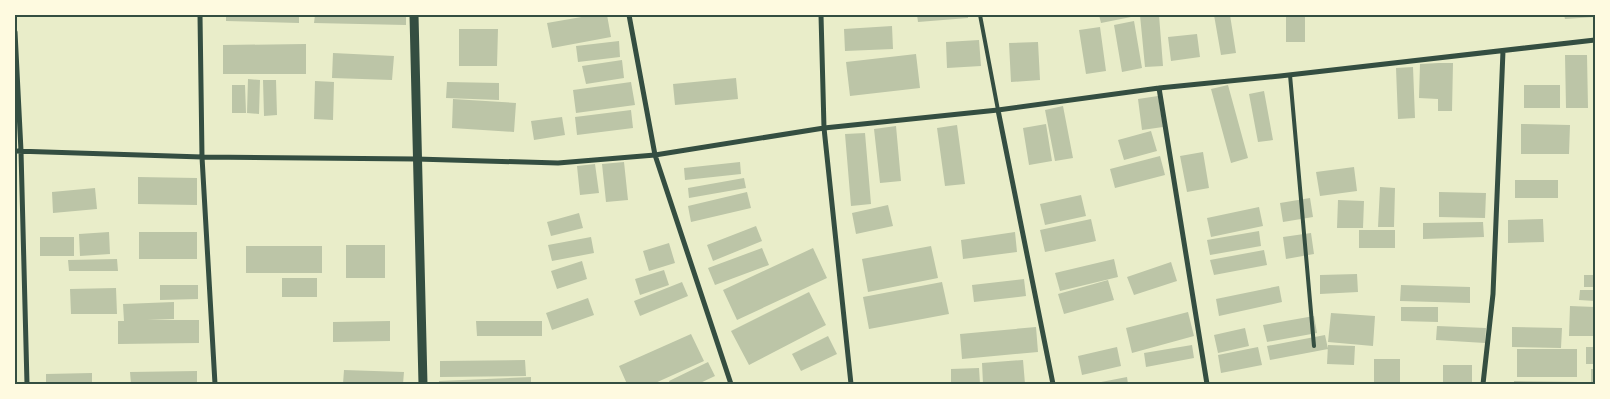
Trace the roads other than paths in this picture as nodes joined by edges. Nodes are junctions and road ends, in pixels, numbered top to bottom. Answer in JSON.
{"nodes":[{"id":1,"x":200,"y":15,"type":"edge"},
{"id":2,"x":414,"y":15,"type":"edge"},
{"id":3,"x":629,"y":15,"type":"edge"},
{"id":4,"x":821,"y":15,"type":"edge"},
{"id":5,"x":980,"y":15,"type":"edge"},
{"id":6,"x":15,"y":32,"type":"edge"},
{"id":7,"x":1595,"y":40,"type":"edge"},
{"id":8,"x":1502,"y":51,"type":"junction"},
{"id":9,"x":1290,"y":75,"type":"junction"},
{"id":10,"x":1160,"y":88,"type":"junction"},
{"id":11,"x":998,"y":110,"type":"junction"},
{"id":12,"x":824,"y":128,"type":"junction"},
{"id":13,"x":18,"y":151,"type":"edge"},
{"id":14,"x":655,"y":155,"type":"junction"},
{"id":15,"x":202,"y":157,"type":"junction"},
{"id":16,"x":416,"y":160,"type":"junction"},
{"id":17,"x":1314,"y":346,"type":"dead end"},
{"id":18,"x":27,"y":384,"type":"edge"},
{"id":19,"x":214,"y":384,"type":"edge"},
{"id":20,"x":423,"y":384,"type":"edge"},
{"id":21,"x":731,"y":384,"type":"edge"},
{"id":22,"x":851,"y":384,"type":"edge"},
{"id":23,"x":1053,"y":384,"type":"edge"},
{"id":24,"x":1207,"y":384,"type":"edge"},
{"id":25,"x":1483,"y":384,"type":"edge"}],
"edges":[{"from":1,"to":15,"type":"street"},
{"from":2,"to":16,"type":"street"},
{"from":3,"to":14,"type":"street"},
{"from":4,"to":12,"type":"street"},
{"from":5,"to":11,"type":"lane"},
{"from":6,"to":13,"type":"street"},
{"from":7,"to":8,"type":"street"},
{"from":8,"to":9,"type":"street"},
{"from":8,"to":25,"type":"street"},
{"from":9,"to":10,"type":"street"},
{"from":9,"to":17,"type":"lane"},
{"from":10,"to":11,"type":"street"},
{"from":10,"to":24,"type":"street"},
{"from":11,"to":12,"type":"street"},
{"from":11,"to":23,"type":"street"},
{"from":12,"to":14,"type":"street"},
{"from":12,"to":22,"type":"street"},
{"from":13,"to":15,"type":"street"},
{"from":13,"to":18,"type":"street"},
{"from":14,"to":16,"type":"street"},
{"from":14,"to":21,"type":"street"},
{"from":15,"to":16,"type":"street"},
{"from":15,"to":19,"type":"street"},
{"from":16,"to":20,"type":"street"}]}
